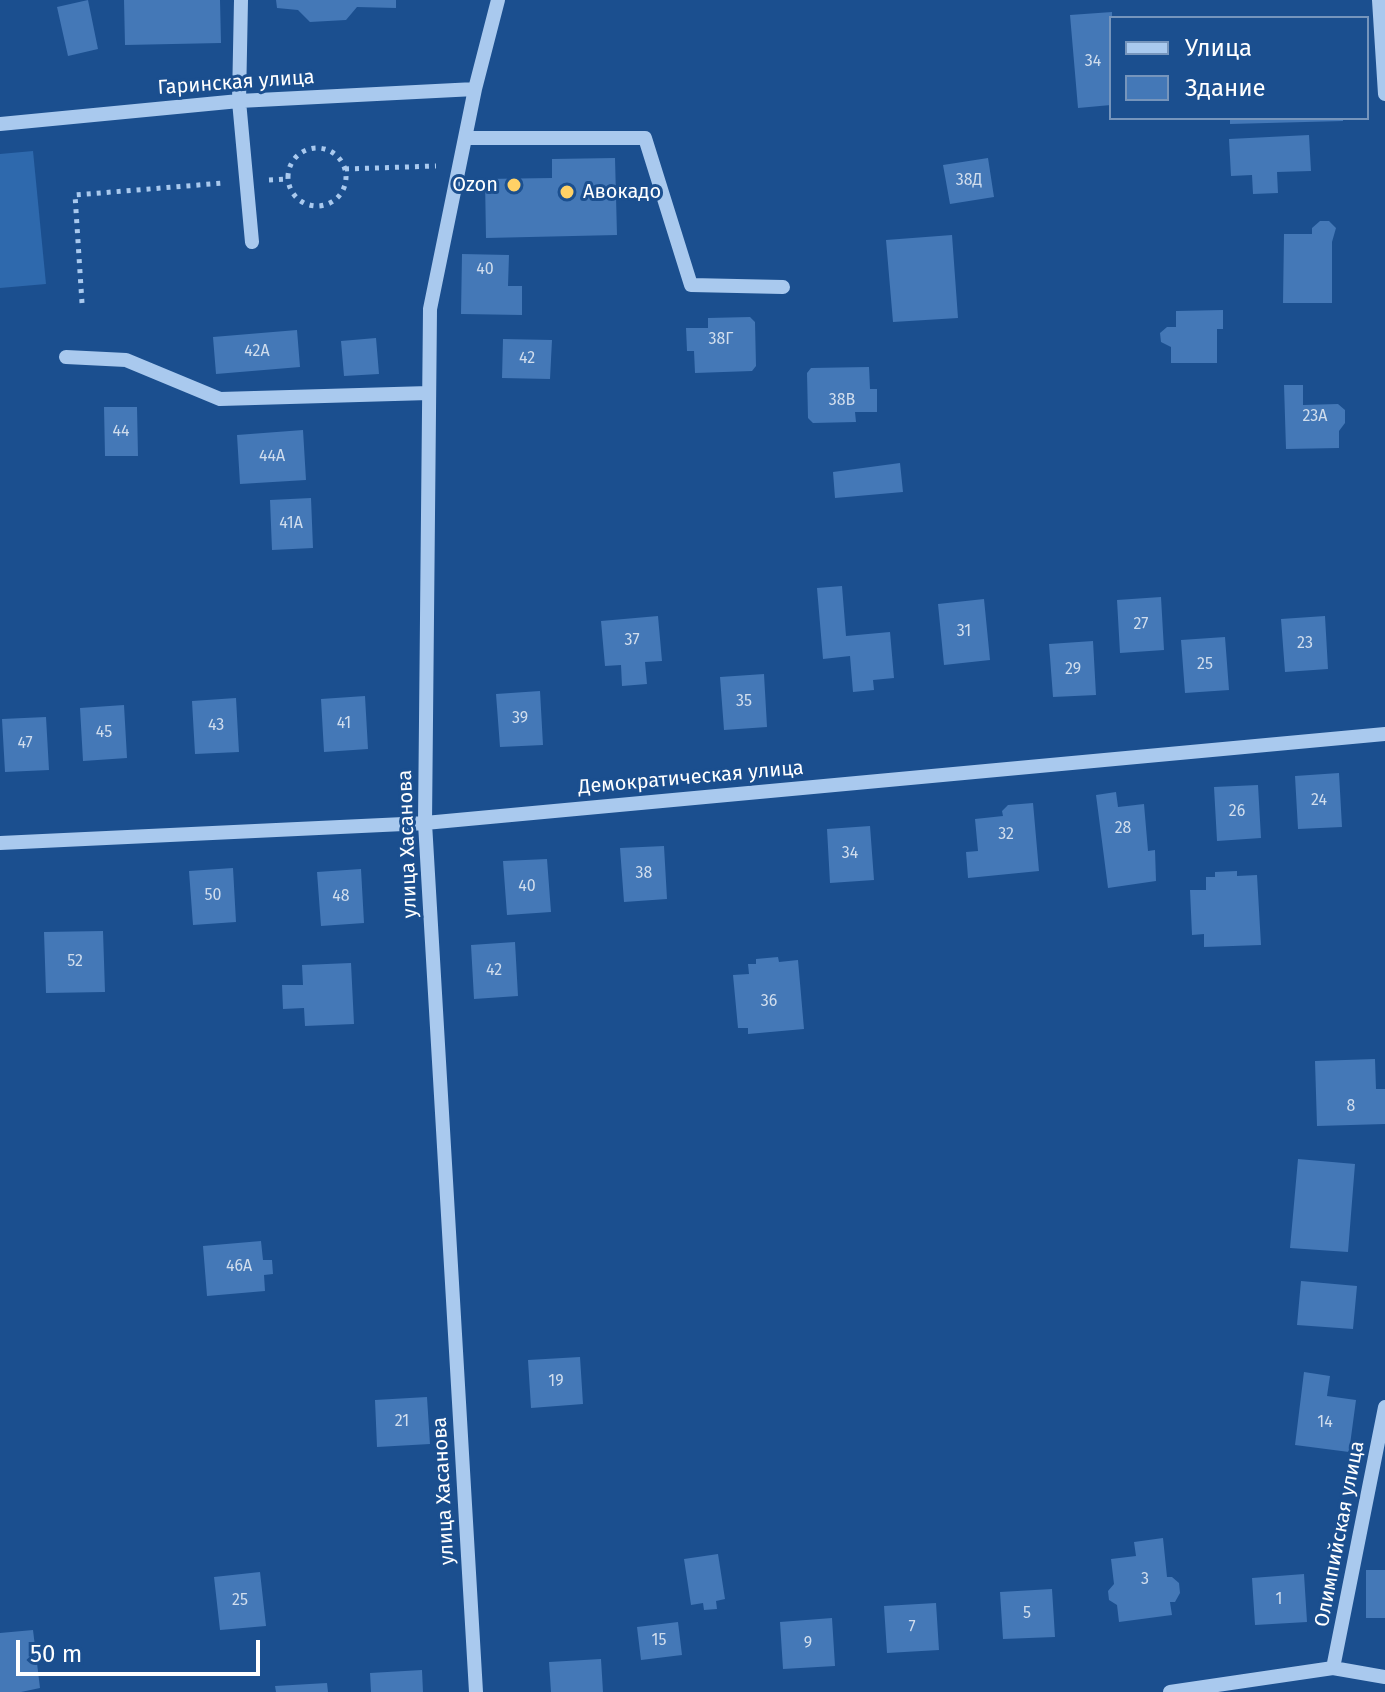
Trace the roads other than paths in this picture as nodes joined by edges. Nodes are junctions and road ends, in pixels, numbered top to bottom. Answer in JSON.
{"nodes":[{"id":1,"x":241,"y":0,"type":"edge"},
{"id":2,"x":498,"y":0,"type":"edge"},
{"id":3,"x":1379,"y":0,"type":"edge"},
{"id":4,"x":475,"y":89,"type":"junction"},
{"id":5,"x":1385,"y":94,"type":"edge"},
{"id":6,"x":239,"y":101,"type":"junction"},
{"id":7,"x":0,"y":124,"type":"edge"},
{"id":8,"x":465,"y":138,"type":"junction"},
{"id":9,"x":252,"y":242,"type":"dead end"},
{"id":10,"x":783,"y":287,"type":"dead end"},
{"id":11,"x":66,"y":357,"type":"dead end"},
{"id":12,"x":429,"y":393,"type":"junction"},
{"id":13,"x":1385,"y":734,"type":"edge"},
{"id":14,"x":425,"y":823,"type":"junction"},
{"id":15,"x":0,"y":843,"type":"edge"},
{"id":16,"x":1385,"y":1407,"type":"edge"},
{"id":17,"x":1333,"y":1668,"type":"junction"},
{"id":18,"x":1385,"y":1677,"type":"edge"},
{"id":19,"x":476,"y":1692,"type":"edge"},
{"id":20,"x":1170,"y":1692,"type":"edge"}],
"edges":[{"from":1,"to":6,"type":"street"},
{"from":2,"to":4,"type":"street","name":"улица Хасанова"},
{"from":3,"to":5,"type":"street"},
{"from":4,"to":6,"type":"street","name":"Гаринская улица"},
{"from":4,"to":8,"type":"street","name":"улица Хасанова"},
{"from":6,"to":7,"type":"street","name":"Гаринская улица"},
{"from":6,"to":9,"type":"street"},
{"from":8,"to":10,"type":"street"},
{"from":8,"to":12,"type":"street","name":"улица Хасанова"},
{"from":11,"to":12,"type":"street"},
{"from":12,"to":14,"type":"street","name":"улица Хасанова"},
{"from":13,"to":14,"type":"street","name":"Демократическая улица"},
{"from":14,"to":15,"type":"street","name":"Демократическая улица"},
{"from":14,"to":19,"type":"street","name":"улица Хасанова"},
{"from":16,"to":17,"type":"street","name":"Олимпийская улица"},
{"from":17,"to":18,"type":"street"},
{"from":17,"to":20,"type":"street"}]}
